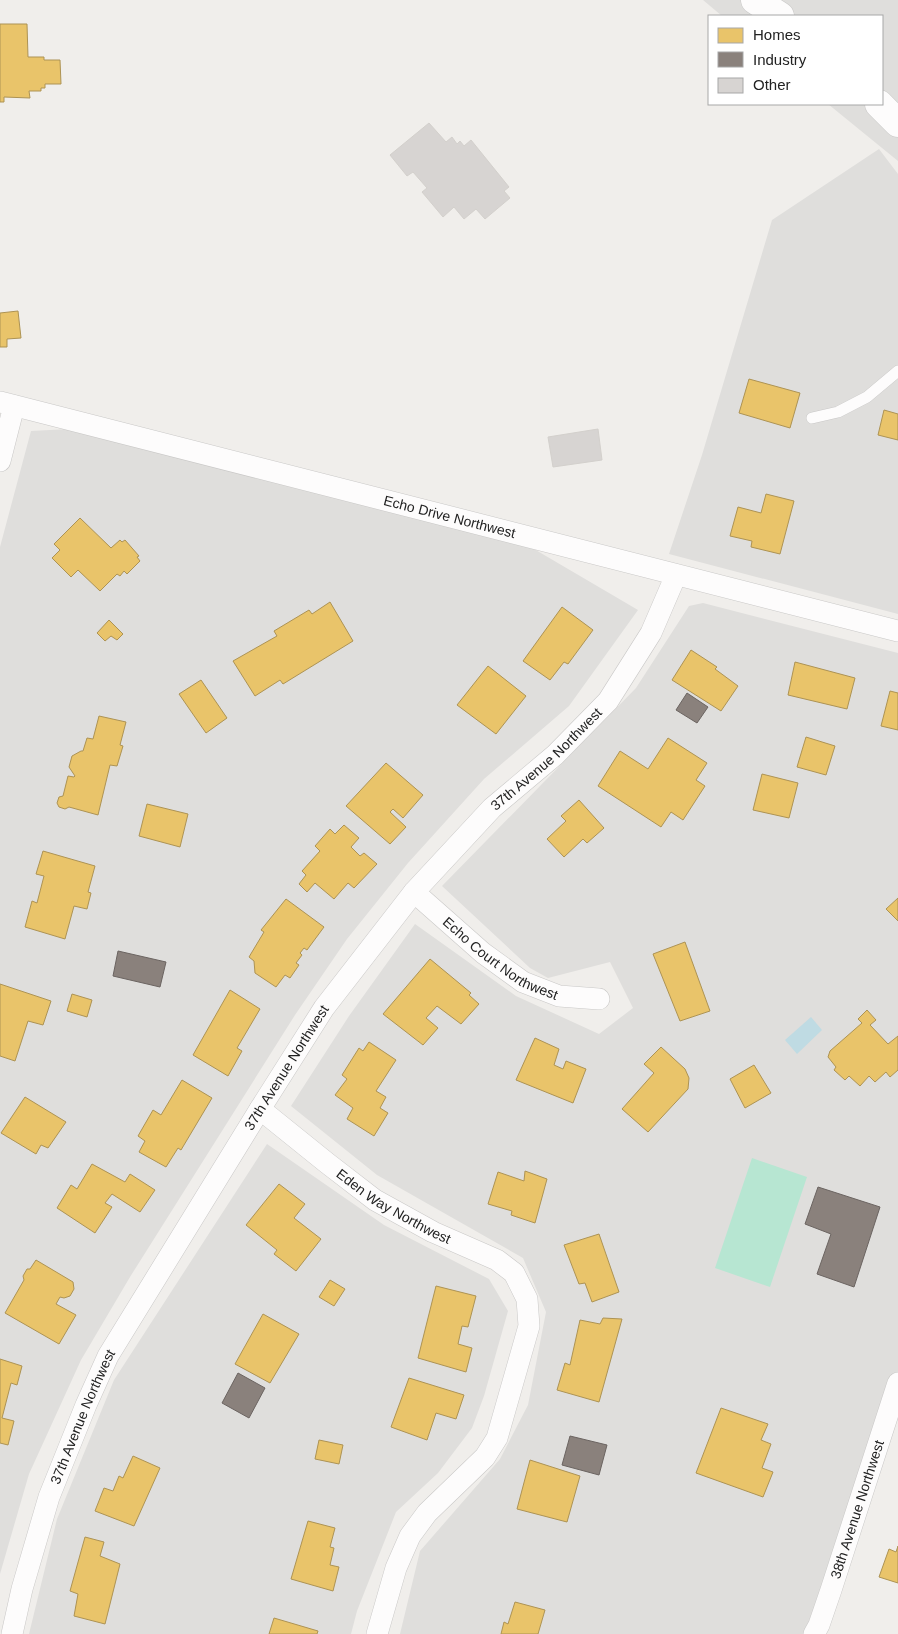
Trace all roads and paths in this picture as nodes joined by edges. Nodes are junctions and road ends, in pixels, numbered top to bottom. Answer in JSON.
{"nodes":[{"id":1,"x":755,"y":0,"type":"edge"},
{"id":2,"x":778,"y":15,"type":"edge"},
{"id":3,"x":880,"y":105,"type":"edge"},
{"id":4,"x":898,"y":122,"type":"edge"},
{"id":5,"x":898,"y":371,"type":"edge"},
{"id":6,"x":7,"y":404,"type":"edge"},
{"id":7,"x":812,"y":418,"type":"dead end"},
{"id":8,"x":0,"y":461,"type":"edge"},
{"id":9,"x":676,"y":575,"type":"junction"},
{"id":10,"x":898,"y":631,"type":"edge"},
{"id":11,"x":414,"y":892,"type":"junction"},
{"id":12,"x":599,"y":999,"type":"dead end"},
{"id":13,"x":260,"y":1109,"type":"junction"},
{"id":14,"x":898,"y":1383,"type":"edge"},
{"id":15,"x":12,"y":1634,"type":"edge"},
{"id":16,"x":377,"y":1634,"type":"edge"},
{"id":17,"x":814,"y":1634,"type":"edge"}],
"edges":[{"from":1,"to":2,"type":"street"},
{"from":3,"to":4,"type":"street"},
{"from":5,"to":7,"type":"lane"},
{"from":6,"to":8,"type":"street"},
{"from":6,"to":9,"type":"street","name":"Echo Drive Northwest"},
{"from":9,"to":10,"type":"street","name":"Echo Drive Northwest"},
{"from":9,"to":11,"type":"street","name":"37th Avenue Northwest"},
{"from":11,"to":12,"type":"street","name":"Echo Court Northwest"},
{"from":11,"to":13,"type":"street","name":"37th Avenue Northwest"},
{"from":13,"to":15,"type":"street","name":"37th Avenue Northwest"},
{"from":13,"to":16,"type":"street","name":"Eden Way Northwest"},
{"from":14,"to":17,"type":"street","name":"38th Avenue Northwest"}]}
